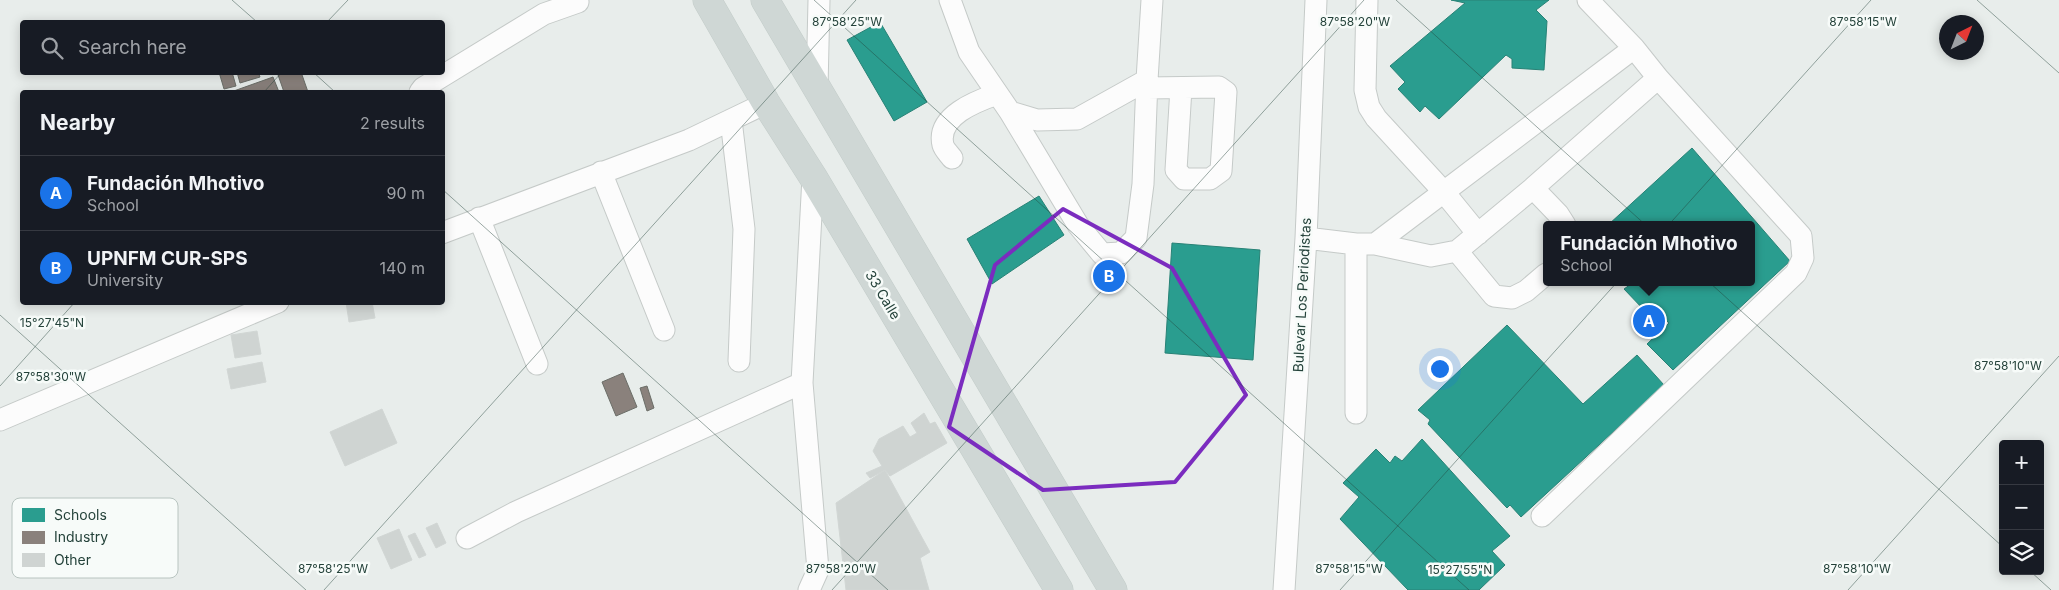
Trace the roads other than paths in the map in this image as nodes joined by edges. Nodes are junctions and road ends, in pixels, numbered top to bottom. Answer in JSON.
{"nodes":[{"id":1,"x":707,"y":0,"type":"edge"},
{"id":2,"x":819,"y":0,"type":"edge"},
{"id":3,"x":950,"y":0,"type":"edge"},
{"id":4,"x":1152,"y":0,"type":"edge"},
{"id":5,"x":1316,"y":0,"type":"edge"},
{"id":6,"x":1367,"y":0,"type":"edge"},
{"id":7,"x":1588,"y":0,"type":"edge"},
{"id":8,"x":578,"y":2,"type":"dead end"},
{"id":9,"x":770,"y":2,"type":"edge"},
{"id":10,"x":1634,"y":48,"type":"junction"},
{"id":11,"x":445,"y":74,"type":"edge"},
{"id":12,"x":444,"y":75,"type":"edge"},
{"id":13,"x":1658,"y":78,"type":"junction"},
{"id":14,"x":1147,"y":84,"type":"junction"},
{"id":15,"x":817,"y":88,"type":"junction"},
{"id":16,"x":1181,"y":88,"type":"dead end"},
{"id":17,"x":422,"y":90,"type":"edge"},
{"id":18,"x":997,"y":94,"type":"junction"},
{"id":19,"x":766,"y":103,"type":"junction"},
{"id":20,"x":1010,"y":112,"type":"junction"},
{"id":21,"x":731,"y":120,"type":"junction"},
{"id":22,"x":952,"y":158,"type":"dead end"},
{"id":23,"x":601,"y":172,"type":"junction"},
{"id":24,"x":813,"y":177,"type":"junction"},
{"id":25,"x":1533,"y":188,"type":"junction"},
{"id":26,"x":1443,"y":191,"type":"junction"},
{"id":27,"x":479,"y":218,"type":"junction"},
{"id":28,"x":1562,"y":221,"type":"edge"},
{"id":29,"x":445,"y":232,"type":"edge"},
{"id":30,"x":1478,"y":234,"type":"junction"},
{"id":31,"x":1306,"y":238,"type":"junction"},
{"id":32,"x":1365,"y":244,"type":"junction"},
{"id":33,"x":1457,"y":251,"type":"junction"},
{"id":34,"x":1543,"y":276,"type":"edge"},
{"id":35,"x":271,"y":305,"type":"edge"},
{"id":36,"x":664,"y":330,"type":"dead end"},
{"id":37,"x":739,"y":361,"type":"dead end"},
{"id":38,"x":536,"y":364,"type":"dead end"},
{"id":39,"x":802,"y":383,"type":"junction"},
{"id":40,"x":1356,"y":413,"type":"dead end"},
{"id":41,"x":0,"y":420,"type":"edge"},
{"id":42,"x":1542,"y":516,"type":"dead end"},
{"id":43,"x":468,"y":538,"type":"dead end"},
{"id":44,"x":809,"y":590,"type":"edge"},
{"id":45,"x":1059,"y":590,"type":"edge"},
{"id":46,"x":1113,"y":590,"type":"edge"},
{"id":47,"x":1284,"y":590,"type":"edge"}],
"edges":[{"from":1,"to":19,"type":"main road","name":"33 Calle"},
{"from":2,"to":15,"type":"street"},
{"from":3,"to":18,"type":"street"},
{"from":4,"to":14,"type":"street"},
{"from":5,"to":31,"type":"street","name":"Bulevar Los Periodistas"},
{"from":6,"to":26,"type":"street"},
{"from":7,"to":10,"type":"street"},
{"from":8,"to":11,"type":"street"},
{"from":9,"to":15,"type":"main road"},
{"from":10,"to":13,"type":"street"},
{"from":10,"to":26,"type":"street"},
{"from":12,"to":17,"type":"street"},
{"from":13,"to":25,"type":"street"},
{"from":13,"to":42,"type":"street"},
{"from":14,"to":16,"type":"street"},
{"from":14,"to":20,"type":"street"},
{"from":14,"to":20,"type":"street"},
{"from":15,"to":46,"type":"main road"},
{"from":18,"to":20,"type":"street"},
{"from":18,"to":22,"type":"street"},
{"from":19,"to":21,"type":"street"},
{"from":19,"to":24,"type":"main road","name":"33 Calle"},
{"from":21,"to":23,"type":"street"},
{"from":21,"to":37,"type":"street"},
{"from":23,"to":27,"type":"street"},
{"from":23,"to":36,"type":"street"},
{"from":24,"to":39,"type":"street"},
{"from":24,"to":45,"type":"main road","name":"33 Calle"},
{"from":25,"to":28,"type":"street"},
{"from":25,"to":30,"type":"street"},
{"from":26,"to":30,"type":"street"},
{"from":26,"to":32,"type":"street"},
{"from":27,"to":29,"type":"street"},
{"from":27,"to":38,"type":"street"},
{"from":30,"to":33,"type":"street"},
{"from":31,"to":32,"type":"street"},
{"from":31,"to":47,"type":"street","name":"Bulevar Los Periodistas"},
{"from":32,"to":33,"type":"street"},
{"from":32,"to":40,"type":"street"},
{"from":33,"to":34,"type":"street"},
{"from":35,"to":41,"type":"street"},
{"from":39,"to":43,"type":"street"},
{"from":39,"to":44,"type":"street"}]}
